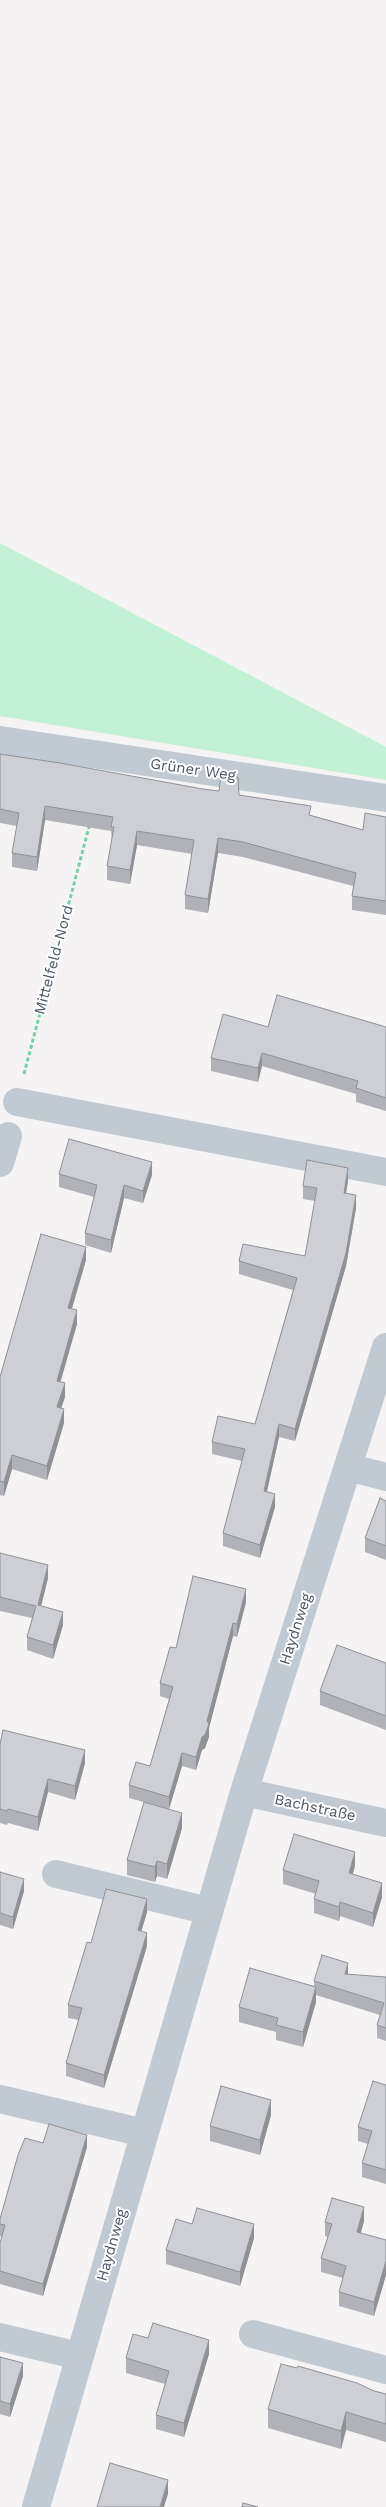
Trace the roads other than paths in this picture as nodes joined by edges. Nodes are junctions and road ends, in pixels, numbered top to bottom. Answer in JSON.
{"nodes":[{"id":1,"x":0,"y":740,"type":"edge"},
{"id":2,"x":386,"y":798,"type":"edge"},
{"id":3,"x":17,"y":1102,"type":"road end"},
{"id":4,"x":8,"y":1136,"type":"dead end"},
{"id":5,"x":0,"y":1163,"type":"edge"},
{"id":6,"x":386,"y":1172,"type":"edge"},
{"id":7,"x":386,"y":1347,"type":"edge"},
{"id":8,"x":348,"y":1467,"type":"junction"},
{"id":9,"x":386,"y":1477,"type":"edge"},
{"id":10,"x":244,"y":1792,"type":"junction"},
{"id":11,"x":386,"y":1823,"type":"edge"},
{"id":12,"x":56,"y":1874,"type":"dead end"},
{"id":13,"x":209,"y":1911,"type":"junction"},
{"id":14,"x":0,"y":2099,"type":"edge"},
{"id":15,"x":144,"y":2133,"type":"junction"},
{"id":16,"x":253,"y":2334,"type":"dead end"},
{"id":17,"x":0,"y":2337,"type":"edge"},
{"id":18,"x":79,"y":2356,"type":"junction"},
{"id":19,"x":386,"y":2370,"type":"edge"},
{"id":20,"x":36,"y":2507,"type":"edge"}],
"edges":[{"from":1,"to":2,"type":"street","name":"Grüner Weg"},
{"from":3,"to":6,"type":"street"},
{"from":4,"to":5,"type":"street"},
{"from":7,"to":8,"type":"street","name":"Haydnweg"},
{"from":8,"to":9,"type":"street"},
{"from":8,"to":10,"type":"street","name":"Haydnweg"},
{"from":10,"to":11,"type":"street","name":"Bachstraße"},
{"from":10,"to":13,"type":"street","name":"Haydnweg"},
{"from":12,"to":13,"type":"street"},
{"from":13,"to":15,"type":"street","name":"Haydnweg"},
{"from":14,"to":15,"type":"street"},
{"from":15,"to":18,"type":"street","name":"Haydnweg"},
{"from":16,"to":19,"type":"street"},
{"from":17,"to":18,"type":"street"},
{"from":18,"to":20,"type":"street","name":"Haydnweg"}]}
